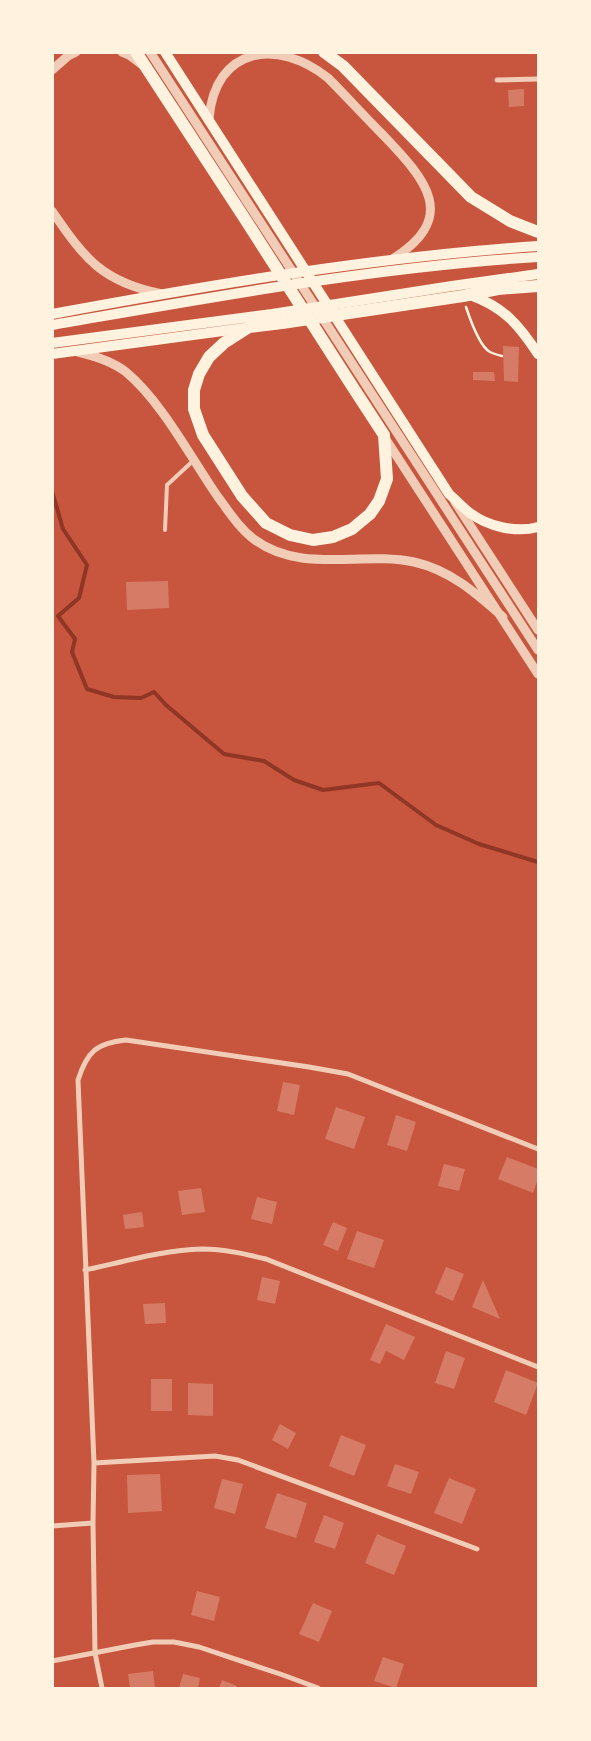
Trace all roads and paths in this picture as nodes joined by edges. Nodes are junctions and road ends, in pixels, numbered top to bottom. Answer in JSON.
{"nodes":[{"id":1,"x":76,"y":52,"type":"edge"},
{"id":2,"x":122,"y":52,"type":"edge"},
{"id":3,"x":136,"y":52,"type":"edge"},
{"id":4,"x":150,"y":52,"type":"edge"},
{"id":5,"x":165,"y":52,"type":"edge"},
{"id":6,"x":324,"y":52,"type":"edge"},
{"id":7,"x":147,"y":69,"type":"junction"},
{"id":8,"x":52,"y":70,"type":"edge"},
{"id":9,"x":538,"y":79,"type":"edge"},
{"id":10,"x":497,"y":80,"type":"dead end"},
{"id":11,"x":209,"y":119,"type":"junction"},
{"id":12,"x":52,"y":211,"type":"edge"},
{"id":13,"x":247,"y":212,"type":"junction"},
{"id":14,"x":538,"y":232,"type":"edge"},
{"id":15,"x":538,"y":246,"type":"edge"},
{"id":16,"x":538,"y":257,"type":"edge"},
{"id":17,"x":391,"y":260,"type":"junction"},
{"id":18,"x":538,"y":274,"type":"edge"},
{"id":19,"x":538,"y":286,"type":"edge"},
{"id":20,"x":162,"y":294,"type":"junction"},
{"id":21,"x":467,"y":296,"type":"junction"},
{"id":22,"x":52,"y":314,"type":"edge"},
{"id":23,"x":52,"y":325,"type":"edge"},
{"id":24,"x":249,"y":328,"type":"junction"},
{"id":25,"x":52,"y":343,"type":"edge"},
{"id":26,"x":74,"y":351,"type":"junction"},
{"id":27,"x":52,"y":354,"type":"edge"},
{"id":28,"x":538,"y":354,"type":"edge"},
{"id":29,"x":502,"y":356,"type":"dead end"},
{"id":30,"x":358,"y":386,"type":"junction"},
{"id":31,"x":384,"y":435,"type":"junction"},
{"id":32,"x":194,"y":460,"type":"junction"},
{"id":33,"x":450,"y":494,"type":"junction"},
{"id":34,"x":538,"y":528,"type":"edge"},
{"id":35,"x":165,"y":530,"type":"dead end"},
{"id":36,"x":503,"y":617,"type":"junction"},
{"id":37,"x":538,"y":630,"type":"edge"},
{"id":38,"x":538,"y":650,"type":"edge"},
{"id":39,"x":538,"y":674,"type":"edge"},
{"id":40,"x":538,"y":1149,"type":"edge"},
{"id":41,"x":85,"y":1270,"type":"junction"},
{"id":42,"x":538,"y":1366,"type":"edge"},
{"id":43,"x":94,"y":1463,"type":"junction"},
{"id":44,"x":93,"y":1523,"type":"junction"},
{"id":45,"x":52,"y":1526,"type":"edge"},
{"id":46,"x":477,"y":1550,"type":"dead end"},
{"id":47,"x":95,"y":1653,"type":"junction"},
{"id":48,"x":52,"y":1662,"type":"edge"},
{"id":49,"x":102,"y":1688,"type":"edge"},
{"id":50,"x":318,"y":1688,"type":"edge"}],
"edges":[{"from":1,"to":8,"type":"street"},
{"from":2,"to":7,"type":"street"},
{"from":3,"to":7,"type":"main road"},
{"from":4,"to":13,"type":"street"},
{"from":5,"to":11,"type":"main road"},
{"from":6,"to":14,"type":"main road"},
{"from":7,"to":13,"type":"main road"},
{"from":9,"to":10,"type":"street"},
{"from":11,"to":17,"type":"street"},
{"from":11,"to":33,"type":"main road"},
{"from":12,"to":20,"type":"street"},
{"from":13,"to":30,"type":"main road"},
{"from":15,"to":17,"type":"main road"},
{"from":16,"to":23,"type":"main road"},
{"from":17,"to":20,"type":"main road"},
{"from":18,"to":25,"type":"main road"},
{"from":19,"to":21,"type":"main road"},
{"from":20,"to":22,"type":"main road"},
{"from":21,"to":24,"type":"main road"},
{"from":21,"to":28,"type":"main road"},
{"from":21,"to":29,"type":"path"},
{"from":24,"to":26,"type":"main road"},
{"from":24,"to":31,"type":"main road"},
{"from":26,"to":27,"type":"main road"},
{"from":26,"to":32,"type":"street"},
{"from":30,"to":31,"type":"main road"},
{"from":30,"to":38,"type":"street"},
{"from":31,"to":36,"type":"street"},
{"from":32,"to":35,"type":"lane"},
{"from":32,"to":36,"type":"street"},
{"from":33,"to":34,"type":"main road"},
{"from":33,"to":37,"type":"street"},
{"from":36,"to":39,"type":"street"},
{"from":40,"to":41,"type":"street"},
{"from":41,"to":42,"type":"street"},
{"from":41,"to":43,"type":"street"},
{"from":43,"to":44,"type":"street"},
{"from":43,"to":46,"type":"street"},
{"from":44,"to":45,"type":"street"},
{"from":44,"to":47,"type":"street"},
{"from":47,"to":48,"type":"street"},
{"from":47,"to":49,"type":"street"},
{"from":47,"to":50,"type":"street"}]}
